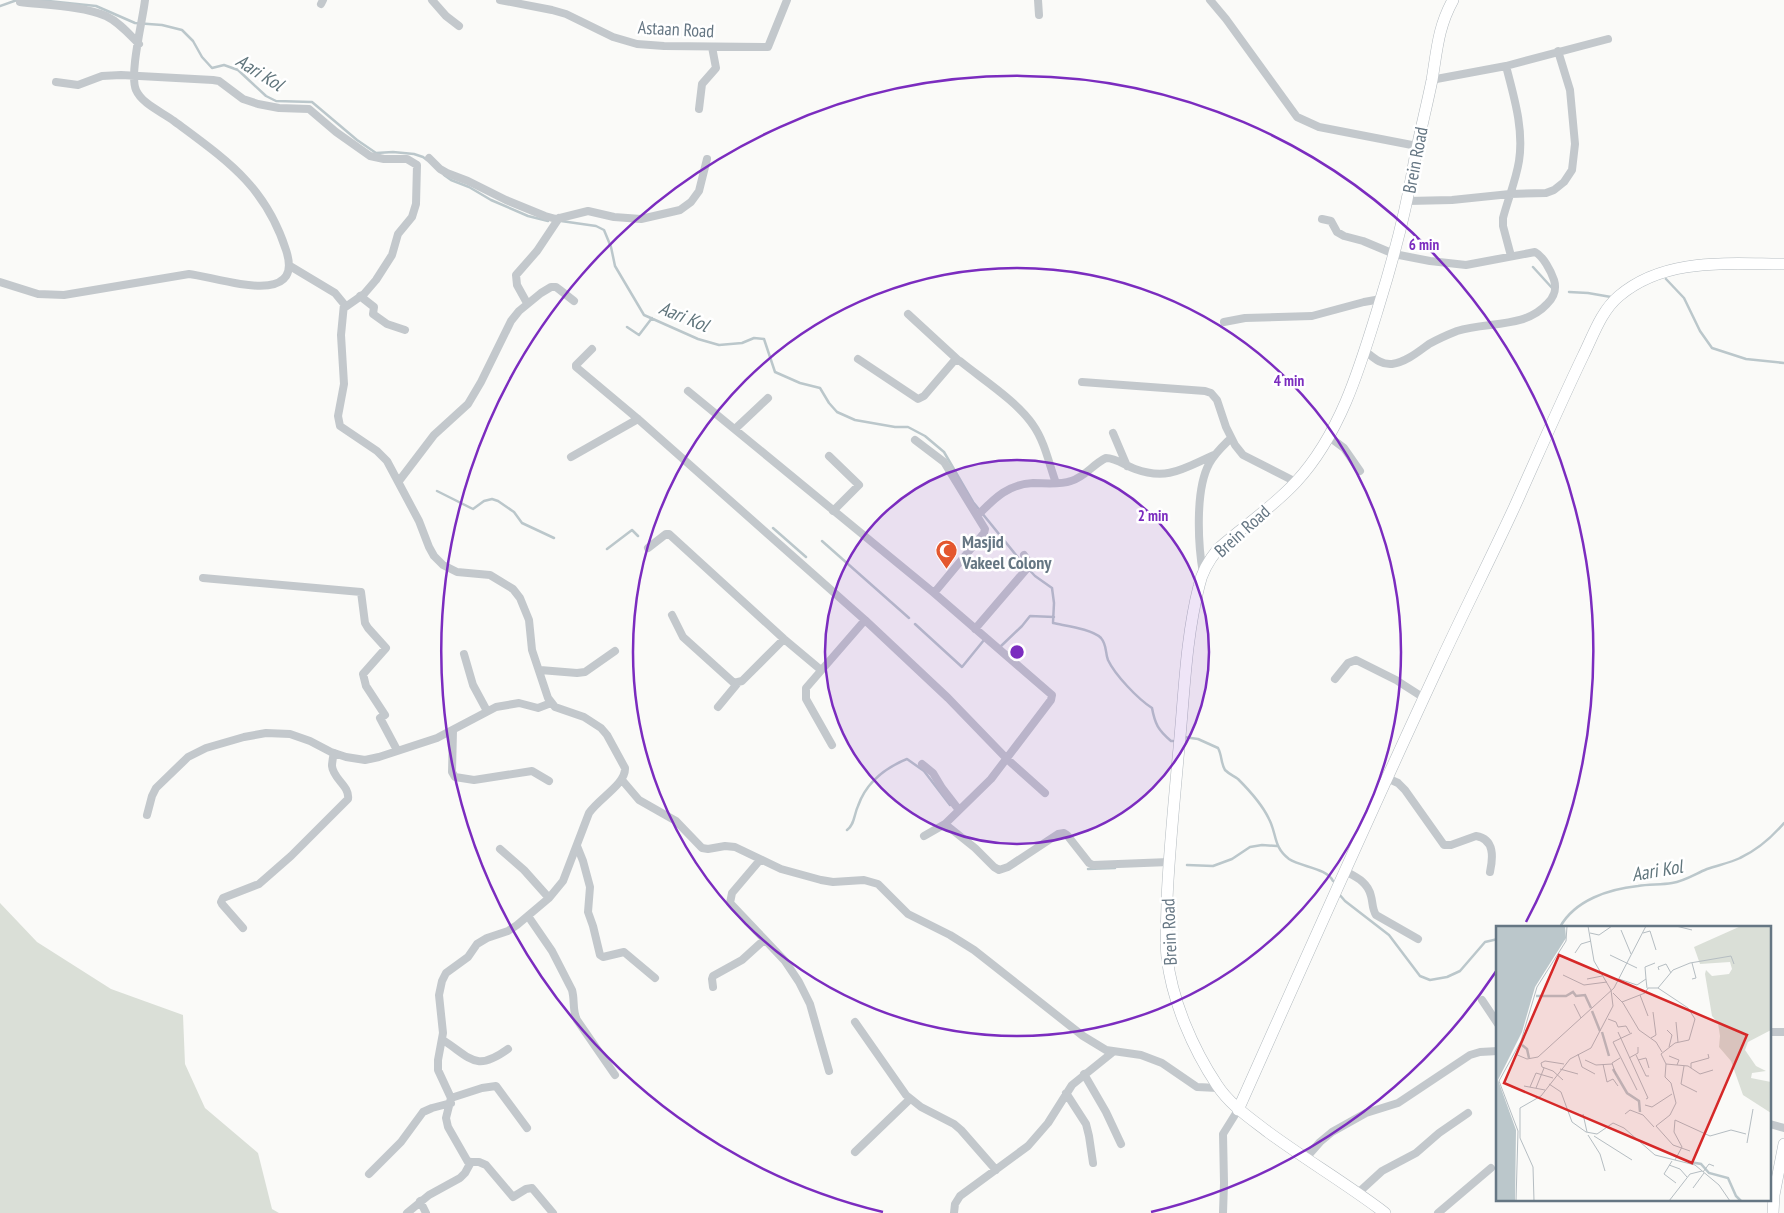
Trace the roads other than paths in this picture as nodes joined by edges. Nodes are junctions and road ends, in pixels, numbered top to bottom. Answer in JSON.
{"nodes":[{"id":1,"x":145,"y":0,"type":"edge"},
{"id":2,"x":432,"y":0,"type":"edge"},
{"id":3,"x":500,"y":0,"type":"edge"},
{"id":4,"x":787,"y":0,"type":"edge"},
{"id":5,"x":1038,"y":0,"type":"edge"},
{"id":6,"x":1210,"y":0,"type":"edge"},
{"id":7,"x":1445,"y":0,"type":"edge"},
{"id":8,"x":1453,"y":0,"type":"edge"},
{"id":9,"x":20,"y":2,"type":"dead end"},
{"id":10,"x":1038,"y":15,"type":"dead end"},
{"id":11,"x":1444,"y":18,"type":"junction"},
{"id":12,"x":458,"y":26,"type":"dead end"},
{"id":13,"x":1608,"y":39,"type":"dead end"},
{"id":14,"x":139,"y":44,"type":"junction"},
{"id":15,"x":712,"y":46,"type":"junction"},
{"id":16,"x":1558,"y":51,"type":"junction"},
{"id":17,"x":1506,"y":66,"type":"junction"},
{"id":18,"x":134,"y":76,"type":"junction"},
{"id":19,"x":1432,"y":80,"type":"junction"},
{"id":20,"x":56,"y":82,"type":"dead end"},
{"id":21,"x":699,"y":109,"type":"dead end"},
{"id":22,"x":1417,"y":146,"type":"junction"},
{"id":23,"x":429,"y":158,"type":"dead end"},
{"id":24,"x":707,"y":159,"type":"dead end"},
{"id":25,"x":1510,"y":194,"type":"junction"},
{"id":26,"x":1408,"y":200,"type":"junction"},
{"id":27,"x":559,"y":219,"type":"junction"},
{"id":28,"x":1322,"y":219,"type":"dead end"},
{"id":29,"x":1394,"y":254,"type":"junction"},
{"id":30,"x":1511,"y":256,"type":"junction"},
{"id":31,"x":1784,"y":264,"type":"edge"},
{"id":32,"x":290,"y":266,"type":"junction"},
{"id":33,"x":0,"y":282,"type":"edge"},
{"id":34,"x":360,"y":296,"type":"junction"},
{"id":35,"x":1381,"y":299,"type":"junction"},
{"id":36,"x":574,"y":301,"type":"dead end"},
{"id":37,"x":527,"y":303,"type":"junction"},
{"id":38,"x":344,"y":308,"type":"junction"},
{"id":39,"x":908,"y":314,"type":"dead end"},
{"id":40,"x":1224,"y":322,"type":"dead end"},
{"id":41,"x":405,"y":330,"type":"dead end"},
{"id":42,"x":592,"y":349,"type":"dead end"},
{"id":43,"x":1365,"y":351,"type":"junction"},
{"id":44,"x":858,"y":359,"type":"dead end"},
{"id":45,"x":958,"y":360,"type":"junction"},
{"id":46,"x":1082,"y":382,"type":"dead end"},
{"id":47,"x":688,"y":391,"type":"dead end"},
{"id":48,"x":768,"y":398,"type":"dead end"},
{"id":49,"x":638,"y":419,"type":"junction"},
{"id":50,"x":734,"y":429,"type":"junction"},
{"id":51,"x":1113,"y":433,"type":"dead end"},
{"id":52,"x":1328,"y":436,"type":"junction"},
{"id":53,"x":1231,"y":438,"type":"junction"},
{"id":54,"x":914,"y":440,"type":"dead end"},
{"id":55,"x":1214,"y":455,"type":"junction"},
{"id":56,"x":829,"y":456,"type":"dead end"},
{"id":57,"x":571,"y":457,"type":"dead end"},
{"id":58,"x":1126,"y":466,"type":"junction"},
{"id":59,"x":1360,"y":471,"type":"dead end"},
{"id":60,"x":398,"y":480,"type":"junction"},
{"id":61,"x":1296,"y":482,"type":"junction"},
{"id":62,"x":1056,"y":483,"type":"junction"},
{"id":63,"x":833,"y":511,"type":"junction"},
{"id":64,"x":978,"y":515,"type":"junction"},
{"id":65,"x":648,"y":548,"type":"dead end"},
{"id":66,"x":1024,"y":556,"type":"dead end"},
{"id":67,"x":1203,"y":573,"type":"junction"},
{"id":68,"x":203,"y":578,"type":"dead end"},
{"id":69,"x":934,"y":593,"type":"junction"},
{"id":70,"x":672,"y":615,"type":"dead end"},
{"id":71,"x":865,"y":620,"type":"junction"},
{"id":72,"x":975,"y":629,"type":"junction"},
{"id":73,"x":784,"y":639,"type":"junction"},
{"id":74,"x":615,"y":651,"type":"dead end"},
{"id":75,"x":464,"y":654,"type":"dead end"},
{"id":76,"x":540,"y":670,"type":"junction"},
{"id":77,"x":820,"y":670,"type":"junction"},
{"id":78,"x":1335,"y":679,"type":"dead end"},
{"id":79,"x":736,"y":684,"type":"junction"},
{"id":80,"x":1424,"y":698,"type":"junction"},
{"id":81,"x":551,"y":703,"type":"junction"},
{"id":82,"x":718,"y":707,"type":"dead end"},
{"id":83,"x":487,"y":711,"type":"junction"},
{"id":84,"x":453,"y":731,"type":"junction"},
{"id":85,"x":832,"y":745,"type":"dead end"},
{"id":86,"x":397,"y":750,"type":"junction"},
{"id":87,"x":334,"y":753,"type":"junction"},
{"id":88,"x":1007,"y":758,"type":"junction"},
{"id":89,"x":922,"y":764,"type":"dead end"},
{"id":90,"x":1387,"y":778,"type":"junction"},
{"id":91,"x":622,"y":780,"type":"junction"},
{"id":92,"x":548,"y":781,"type":"dead end"},
{"id":93,"x":1044,"y":793,"type":"dead end"},
{"id":94,"x":959,"y":810,"type":"junction"},
{"id":95,"x":147,"y":815,"type":"dead end"},
{"id":96,"x":945,"y":824,"type":"junction"},
{"id":97,"x":924,"y":836,"type":"dead end"},
{"id":98,"x":576,"y":846,"type":"junction"},
{"id":99,"x":500,"y":849,"type":"dead end"},
{"id":100,"x":760,"y":860,"type":"junction"},
{"id":101,"x":1168,"y":862,"type":"junction"},
{"id":102,"x":1345,"y":871,"type":"junction"},
{"id":103,"x":1490,"y":872,"type":"dead end"},
{"id":104,"x":549,"y":898,"type":"junction"},
{"id":105,"x":528,"y":916,"type":"junction"},
{"id":106,"x":243,"y":928,"type":"dead end"},
{"id":107,"x":1418,"y":939,"type":"dead end"},
{"id":108,"x":764,"y":940,"type":"junction"},
{"id":109,"x":655,"y":978,"type":"dead end"},
{"id":110,"x":713,"y":987,"type":"dead end"},
{"id":111,"x":1482,"y":1000,"type":"dead end"},
{"id":112,"x":1496,"y":1021,"type":"edge"},
{"id":113,"x":855,"y":1022,"type":"dead end"},
{"id":114,"x":443,"y":1040,"type":"junction"},
{"id":115,"x":508,"y":1049,"type":"dead end"},
{"id":116,"x":1496,"y":1051,"type":"edge"},
{"id":117,"x":1113,"y":1052,"type":"junction"},
{"id":118,"x":829,"y":1071,"type":"dead end"},
{"id":119,"x":1084,"y":1074,"type":"junction"},
{"id":120,"x":615,"y":1075,"type":"dead end"},
{"id":121,"x":1218,"y":1088,"type":"junction"},
{"id":122,"x":1066,"y":1093,"type":"junction"},
{"id":123,"x":910,"y":1099,"type":"junction"},
{"id":124,"x":451,"y":1101,"type":"junction"},
{"id":125,"x":1238,"y":1110,"type":"junction"},
{"id":126,"x":1468,"y":1112,"type":"dead end"},
{"id":127,"x":527,"y":1128,"type":"dead end"},
{"id":128,"x":1121,"y":1144,"type":"dead end"},
{"id":129,"x":1784,"y":1144,"type":"edge"},
{"id":130,"x":855,"y":1152,"type":"dead end"},
{"id":131,"x":1305,"y":1159,"type":"junction"},
{"id":132,"x":470,"y":1162,"type":"junction"},
{"id":133,"x":1093,"y":1163,"type":"dead end"},
{"id":134,"x":1492,"y":1168,"type":"dead end"},
{"id":135,"x":996,"y":1170,"type":"junction"},
{"id":136,"x":369,"y":1174,"type":"dead end"},
{"id":137,"x":1358,"y":1193,"type":"junction"},
{"id":138,"x":420,"y":1201,"type":"junction"},
{"id":139,"x":1376,"y":1209,"type":"edge"},
{"id":140,"x":406,"y":1213,"type":"edge"},
{"id":141,"x":426,"y":1213,"type":"edge"},
{"id":142,"x":553,"y":1213,"type":"edge"},
{"id":143,"x":954,"y":1213,"type":"edge"},
{"id":144,"x":1223,"y":1213,"type":"edge"},
{"id":145,"x":1385,"y":1213,"type":"edge"},
{"id":146,"x":1438,"y":1213,"type":"edge"},
{"id":147,"x":1773,"y":1213,"type":"edge"}],
"edges":[{"from":1,"to":14,"type":"street"},
{"from":2,"to":12,"type":"street"},
{"from":3,"to":15,"type":"street","name":"Astaan Road"},
{"from":4,"to":15,"type":"street","name":"Astaan Road"},
{"from":5,"to":10,"type":"street"},
{"from":6,"to":22,"type":"street"},
{"from":7,"to":11,"type":"street"},
{"from":8,"to":11,"type":"street","name":"Brein Road"},
{"from":9,"to":14,"type":"street"},
{"from":11,"to":19,"type":"street","name":"Brein Road"},
{"from":13,"to":16,"type":"street"},
{"from":14,"to":18,"type":"street"},
{"from":15,"to":21,"type":"street"},
{"from":16,"to":17,"type":"street"},
{"from":16,"to":25,"type":"street"},
{"from":17,"to":19,"type":"street"},
{"from":17,"to":25,"type":"street"},
{"from":18,"to":20,"type":"street"},
{"from":18,"to":32,"type":"street"},
{"from":18,"to":34,"type":"street"},
{"from":19,"to":22,"type":"street","name":"Brein Road"},
{"from":22,"to":26,"type":"street","name":"Brein Road"},
{"from":23,"to":27,"type":"street"},
{"from":24,"to":27,"type":"street"},
{"from":25,"to":26,"type":"street"},
{"from":25,"to":30,"type":"street"},
{"from":26,"to":29,"type":"street","name":"Brein Road"},
{"from":27,"to":37,"type":"street"},
{"from":28,"to":29,"type":"street"},
{"from":29,"to":30,"type":"street"},
{"from":29,"to":35,"type":"street","name":"Brein Road"},
{"from":30,"to":43,"type":"street"},
{"from":31,"to":80,"type":"street"},
{"from":32,"to":33,"type":"street"},
{"from":32,"to":38,"type":"street"},
{"from":34,"to":38,"type":"street"},
{"from":34,"to":41,"type":"street"},
{"from":35,"to":40,"type":"street"},
{"from":35,"to":43,"type":"street","name":"Brein Road"},
{"from":36,"to":37,"type":"street"},
{"from":37,"to":60,"type":"street"},
{"from":38,"to":60,"type":"street"},
{"from":39,"to":45,"type":"street"},
{"from":42,"to":49,"type":"street"},
{"from":43,"to":52,"type":"street","name":"Brein Road"},
{"from":44,"to":45,"type":"street"},
{"from":45,"to":62,"type":"street"},
{"from":46,"to":53,"type":"street"},
{"from":47,"to":50,"type":"street"},
{"from":48,"to":50,"type":"street"},
{"from":49,"to":57,"type":"street"},
{"from":49,"to":71,"type":"street"},
{"from":50,"to":63,"type":"street"},
{"from":51,"to":58,"type":"street"},
{"from":52,"to":59,"type":"street"},
{"from":52,"to":61,"type":"street","name":"Brein Road"},
{"from":53,"to":55,"type":"street"},
{"from":53,"to":61,"type":"street"},
{"from":54,"to":64,"type":"street"},
{"from":55,"to":58,"type":"street"},
{"from":55,"to":67,"type":"street"},
{"from":56,"to":63,"type":"street"},
{"from":58,"to":62,"type":"street"},
{"from":60,"to":76,"type":"street"},
{"from":61,"to":67,"type":"street","name":"Brein Road"},
{"from":62,"to":64,"type":"street"},
{"from":63,"to":69,"type":"street"},
{"from":64,"to":69,"type":"street"},
{"from":65,"to":73,"type":"street"},
{"from":66,"to":72,"type":"street"},
{"from":67,"to":101,"type":"street","name":"Brein Road"},
{"from":68,"to":86,"type":"street"},
{"from":69,"to":72,"type":"street"},
{"from":70,"to":79,"type":"street"},
{"from":71,"to":77,"type":"street"},
{"from":71,"to":88,"type":"street"},
{"from":72,"to":88,"type":"street"},
{"from":73,"to":77,"type":"street"},
{"from":73,"to":79,"type":"street"},
{"from":74,"to":76,"type":"street"},
{"from":75,"to":83,"type":"street"},
{"from":76,"to":81,"type":"street"},
{"from":77,"to":85,"type":"street"},
{"from":78,"to":80,"type":"street"},
{"from":79,"to":82,"type":"street"},
{"from":80,"to":90,"type":"street"},
{"from":81,"to":83,"type":"street"},
{"from":81,"to":91,"type":"street"},
{"from":83,"to":84,"type":"street"},
{"from":84,"to":86,"type":"street"},
{"from":84,"to":92,"type":"street"},
{"from":86,"to":87,"type":"street"},
{"from":87,"to":95,"type":"street"},
{"from":87,"to":106,"type":"street"},
{"from":88,"to":93,"type":"street"},
{"from":88,"to":94,"type":"street"},
{"from":89,"to":94,"type":"street"},
{"from":90,"to":102,"type":"street"},
{"from":90,"to":103,"type":"street"},
{"from":91,"to":98,"type":"street"},
{"from":91,"to":100,"type":"street"},
{"from":94,"to":96,"type":"street"},
{"from":96,"to":97,"type":"street"},
{"from":96,"to":101,"type":"street"},
{"from":98,"to":104,"type":"street"},
{"from":98,"to":109,"type":"street"},
{"from":99,"to":104,"type":"street"},
{"from":100,"to":108,"type":"street"},
{"from":100,"to":117,"type":"street"},
{"from":101,"to":121,"type":"street","name":"Brein Road"},
{"from":102,"to":107,"type":"street"},
{"from":102,"to":125,"type":"street"},
{"from":104,"to":105,"type":"street"},
{"from":105,"to":114,"type":"street"},
{"from":105,"to":120,"type":"street"},
{"from":108,"to":110,"type":"street"},
{"from":108,"to":118,"type":"street"},
{"from":111,"to":112,"type":"street"},
{"from":113,"to":123,"type":"street"},
{"from":114,"to":115,"type":"street"},
{"from":114,"to":124,"type":"street"},
{"from":116,"to":131,"type":"street"},
{"from":117,"to":119,"type":"street"},
{"from":117,"to":121,"type":"street"},
{"from":119,"to":122,"type":"street"},
{"from":119,"to":128,"type":"street"},
{"from":121,"to":125,"type":"street","name":"Brein Road"},
{"from":122,"to":133,"type":"street"},
{"from":122,"to":135,"type":"street"},
{"from":123,"to":130,"type":"street"},
{"from":123,"to":135,"type":"street"},
{"from":124,"to":127,"type":"street"},
{"from":124,"to":132,"type":"street"},
{"from":124,"to":136,"type":"street"},
{"from":125,"to":131,"type":"street","name":"Brein Road"},
{"from":125,"to":144,"type":"street"},
{"from":126,"to":137,"type":"street"},
{"from":129,"to":147,"type":"street"},
{"from":131,"to":137,"type":"street","name":"Brein Road"},
{"from":132,"to":138,"type":"street"},
{"from":132,"to":142,"type":"street"},
{"from":134,"to":146,"type":"street"},
{"from":135,"to":143,"type":"street"},
{"from":137,"to":139,"type":"street","name":"Brein Road"},
{"from":138,"to":140,"type":"street"},
{"from":138,"to":141,"type":"street"},
{"from":139,"to":145,"type":"street","name":"Brein Road"}]}
